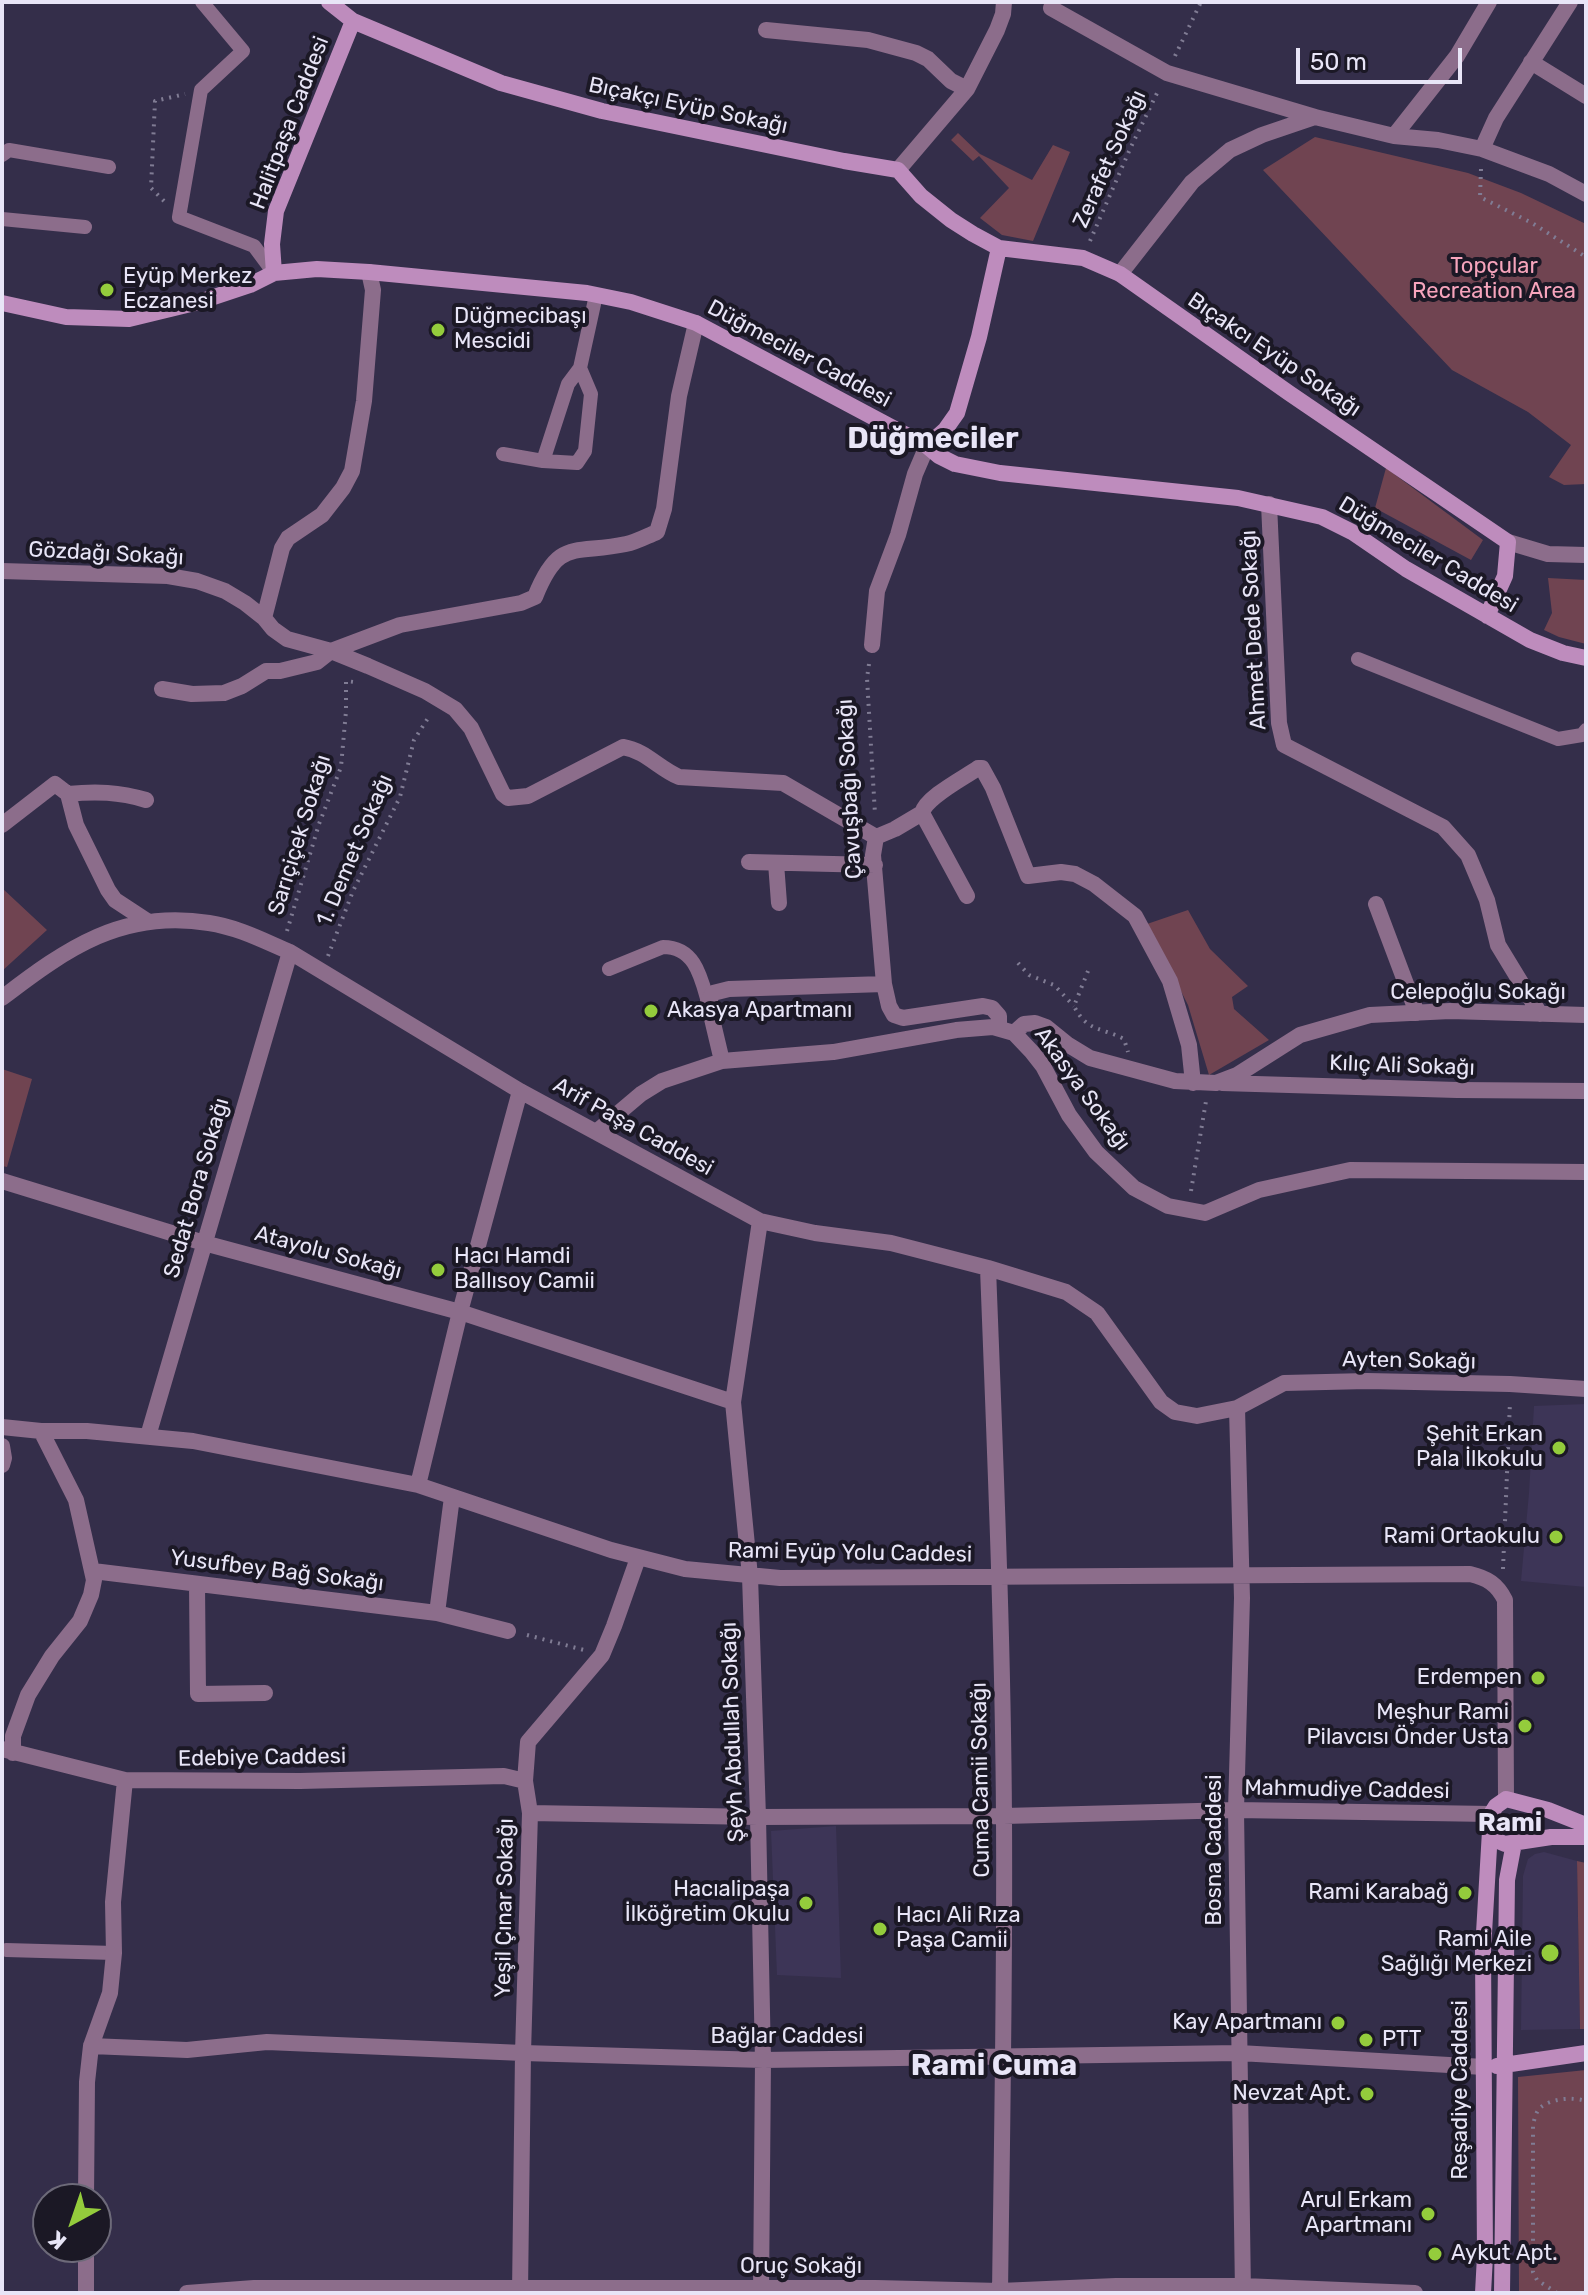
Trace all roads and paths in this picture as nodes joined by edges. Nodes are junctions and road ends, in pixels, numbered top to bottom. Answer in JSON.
{"nodes":[{"id":1,"x":202,"y":2,"type":"edge"},
{"id":2,"x":329,"y":2,"type":"edge"},
{"id":3,"x":1004,"y":2,"type":"edge"},
{"id":4,"x":1201,"y":2,"type":"edge"},
{"id":5,"x":1489,"y":2,"type":"edge"},
{"id":6,"x":1570,"y":2,"type":"edge"},
{"id":7,"x":1051,"y":8,"type":"dead end"},
{"id":8,"x":353,"y":21,"type":"junction"},
{"id":9,"x":766,"y":30,"type":"dead end"},
{"id":10,"x":1531,"y":62,"type":"junction"},
{"id":11,"x":1167,"y":73,"type":"junction"},
{"id":12,"x":967,"y":89,"type":"junction"},
{"id":13,"x":201,"y":90,"type":"junction"},
{"id":14,"x":1586,"y":96,"type":"edge"},
{"id":15,"x":1315,"y":117,"type":"junction"},
{"id":16,"x":1394,"y":136,"type":"junction"},
{"id":17,"x":1482,"y":149,"type":"junction"},
{"id":18,"x":2,"y":155,"type":"edge"},
{"id":19,"x":109,"y":167,"type":"dead end"},
{"id":20,"x":898,"y":170,"type":"junction"},
{"id":21,"x":1586,"y":194,"type":"edge"},
{"id":22,"x":179,"y":217,"type":"junction"},
{"id":23,"x":2,"y":219,"type":"edge"},
{"id":24,"x":85,"y":227,"type":"dead end"},
{"id":25,"x":999,"y":248,"type":"junction"},
{"id":26,"x":1586,"y":257,"type":"edge"},
{"id":27,"x":1083,"y":258,"type":"junction"},
{"id":28,"x":369,"y":272,"type":"junction"},
{"id":29,"x":274,"y":273,"type":"junction"},
{"id":30,"x":1120,"y":274,"type":"junction"},
{"id":31,"x":596,"y":295,"type":"junction"},
{"id":32,"x":2,"y":303,"type":"edge"},
{"id":33,"x":696,"y":323,"type":"junction"},
{"id":34,"x":580,"y":368,"type":"junction"},
{"id":35,"x":927,"y":446,"type":"junction"},
{"id":36,"x":503,"y":454,"type":"dead end"},
{"id":37,"x":543,"y":461,"type":"junction"},
{"id":38,"x":1269,"y":504,"type":"junction"},
{"id":39,"x":1508,"y":542,"type":"junction"},
{"id":40,"x":1586,"y":555,"type":"edge"},
{"id":41,"x":2,"y":571,"type":"edge"},
{"id":42,"x":1487,"y":616,"type":"junction"},
{"id":43,"x":264,"y":618,"type":"junction"},
{"id":44,"x":872,"y":645,"type":"joint"},
{"id":45,"x":331,"y":651,"type":"junction"},
{"id":46,"x":1586,"y":658,"type":"edge"},
{"id":47,"x":1358,"y":659,"type":"dead end"},
{"id":48,"x":346,"y":681,"type":"dead end"},
{"id":49,"x":162,"y":689,"type":"dead end"},
{"id":50,"x":440,"y":700,"type":"junction"},
{"id":51,"x":1586,"y":730,"type":"edge"},
{"id":52,"x":68,"y":794,"type":"junction"},
{"id":53,"x":146,"y":800,"type":"dead end"},
{"id":54,"x":922,"y":813,"type":"junction"},
{"id":55,"x":2,"y":825,"type":"edge"},
{"id":56,"x":876,"y":837,"type":"junction"},
{"id":57,"x":749,"y":862,"type":"dead end"},
{"id":58,"x":776,"y":863,"type":"junction"},
{"id":59,"x":875,"y":865,"type":"junction"},
{"id":60,"x":967,"y":896,"type":"dead end"},
{"id":61,"x":779,"y":903,"type":"dead end"},
{"id":62,"x":1376,"y":904,"type":"dead end"},
{"id":63,"x":147,"y":921,"type":"junction"},
{"id":64,"x":286,"y":950,"type":"junction"},
{"id":65,"x":1018,"y":963,"type":"dead end"},
{"id":66,"x":609,"y":969,"type":"dead end"},
{"id":67,"x":321,"y":971,"type":"junction"},
{"id":68,"x":1088,"y":971,"type":"dead end"},
{"id":69,"x":884,"y":984,"type":"junction"},
{"id":70,"x":2,"y":998,"type":"edge"},
{"id":71,"x":708,"y":1002,"type":"junction"},
{"id":72,"x":1074,"y":1006,"type":"junction"},
{"id":73,"x":1417,"y":1013,"type":"junction"},
{"id":74,"x":1540,"y":1014,"type":"junction"},
{"id":75,"x":1586,"y":1015,"type":"edge"},
{"id":76,"x":1006,"y":1031,"type":"junction"},
{"id":77,"x":722,"y":1061,"type":"junction"},
{"id":78,"x":1131,"y":1069,"type":"junction"},
{"id":79,"x":1206,"y":1083,"type":"junction"},
{"id":80,"x":520,"y":1091,"type":"junction"},
{"id":81,"x":1586,"y":1091,"type":"edge"},
{"id":82,"x":596,"y":1132,"type":"junction"},
{"id":83,"x":1586,"y":1172,"type":"edge"},
{"id":84,"x":2,"y":1181,"type":"edge"},
{"id":85,"x":1188,"y":1210,"type":"junction"},
{"id":86,"x":760,"y":1221,"type":"junction"},
{"id":87,"x":204,"y":1243,"type":"junction"},
{"id":88,"x":988,"y":1268,"type":"junction"},
{"id":89,"x":460,"y":1312,"type":"junction"},
{"id":90,"x":1510,"y":1384,"type":"junction"},
{"id":91,"x":1586,"y":1389,"type":"edge"},
{"id":92,"x":733,"y":1402,"type":"junction"},
{"id":93,"x":1237,"y":1408,"type":"junction"},
{"id":94,"x":2,"y":1427,"type":"edge"},
{"id":95,"x":41,"y":1431,"type":"junction"},
{"id":96,"x":148,"y":1436,"type":"junction"},
{"id":97,"x":2,"y":1446,"type":"edge"},
{"id":98,"x":2,"y":1465,"type":"edge"},
{"id":99,"x":418,"y":1485,"type":"junction"},
{"id":100,"x":452,"y":1497,"type":"junction"},
{"id":101,"x":638,"y":1558,"type":"junction"},
{"id":102,"x":93,"y":1571,"type":"junction"},
{"id":103,"x":1241,"y":1575,"type":"junction"},
{"id":104,"x":750,"y":1576,"type":"junction"},
{"id":105,"x":999,"y":1577,"type":"junction"},
{"id":106,"x":197,"y":1584,"type":"junction"},
{"id":107,"x":1501,"y":1592,"type":"junction"},
{"id":108,"x":437,"y":1613,"type":"junction"},
{"id":109,"x":508,"y":1631,"type":"joint"},
{"id":110,"x":602,"y":1655,"type":"junction"},
{"id":111,"x":265,"y":1693,"type":"dead end"},
{"id":112,"x":7,"y":1751,"type":"edge"},
{"id":113,"x":125,"y":1780,"type":"junction"},
{"id":114,"x":525,"y":1781,"type":"junction"},
{"id":115,"x":1506,"y":1799,"type":"junction"},
{"id":116,"x":1236,"y":1810,"type":"junction"},
{"id":117,"x":530,"y":1813,"type":"junction"},
{"id":118,"x":1491,"y":1814,"type":"junction"},
{"id":119,"x":1004,"y":1816,"type":"junction"},
{"id":120,"x":758,"y":1817,"type":"junction"},
{"id":121,"x":1586,"y":1825,"type":"edge"},
{"id":122,"x":1586,"y":1837,"type":"edge"},
{"id":123,"x":1491,"y":1838,"type":"junction"},
{"id":124,"x":1514,"y":1843,"type":"junction"},
{"id":125,"x":6,"y":1950,"type":"dead end"},
{"id":126,"x":114,"y":1953,"type":"junction"},
{"id":127,"x":91,"y":2046,"type":"junction"},
{"id":128,"x":523,"y":2053,"type":"junction"},
{"id":129,"x":1239,"y":2053,"type":"junction"},
{"id":130,"x":1586,"y":2053,"type":"edge"},
{"id":131,"x":1004,"y":2057,"type":"junction"},
{"id":132,"x":763,"y":2060,"type":"junction"},
{"id":133,"x":1505,"y":2066,"type":"junction"},
{"id":134,"x":1484,"y":2067,"type":"junction"},
{"id":135,"x":1586,"y":2101,"type":"edge"},
{"id":136,"x":86,"y":2183,"type":"edge"},
{"id":137,"x":86,"y":2263,"type":"edge"},
{"id":138,"x":254,"y":2290,"type":"edge"},
{"id":139,"x":1243,"y":2290,"type":"edge"},
{"id":140,"x":520,"y":2291,"type":"edge"},
{"id":141,"x":761,"y":2291,"type":"edge"},
{"id":142,"x":876,"y":2291,"type":"edge"},
{"id":143,"x":1000,"y":2292,"type":"edge"},
{"id":144,"x":86,"y":2293,"type":"edge"},
{"id":145,"x":187,"y":2293,"type":"edge"},
{"id":146,"x":1415,"y":2293,"type":"edge"},
{"id":147,"x":1483,"y":2293,"type":"edge"},
{"id":148,"x":1502,"y":2293,"type":"edge"},
{"id":149,"x":1557,"y":2293,"type":"edge"}],
"edges":[{"from":1,"to":13,"type":"lane"},
{"from":2,"to":8,"type":"street","name":"Halitpaşa Caddesi"},
{"from":3,"to":12,"type":"street"},
{"from":4,"to":11,"type":"path","name":"Zerafet Sokağı"},
{"from":5,"to":16,"type":"street"},
{"from":6,"to":10,"type":"street"},
{"from":7,"to":11,"type":"street"},
{"from":8,"to":20,"type":"street","name":"Bıçakçı Eyüp Sokağı"},
{"from":8,"to":29,"type":"street","name":"Halitpaşa Caddesi"},
{"from":9,"to":12,"type":"street"},
{"from":10,"to":14,"type":"street"},
{"from":10,"to":17,"type":"street"},
{"from":11,"to":15,"type":"street"},
{"from":11,"to":27,"type":"path","name":"Zerafet Sokağı"},
{"from":12,"to":20,"type":"street"},
{"from":13,"to":22,"type":"lane"},
{"from":13,"to":22,"type":"path"},
{"from":15,"to":16,"type":"street"},
{"from":15,"to":30,"type":"street"},
{"from":16,"to":17,"type":"street"},
{"from":17,"to":21,"type":"street"},
{"from":17,"to":26,"type":"path"},
{"from":18,"to":19,"type":"lane"},
{"from":20,"to":25,"type":"street"},
{"from":22,"to":29,"type":"lane"},
{"from":23,"to":24,"type":"lane"},
{"from":25,"to":27,"type":"street","name":"Bıçakcı Eyüp Sokağı"},
{"from":25,"to":35,"type":"street"},
{"from":27,"to":30,"type":"street","name":"Bıçakcı Eyüp Sokağı"},
{"from":28,"to":29,"type":"street","name":"Düğmeciler Caddesi"},
{"from":28,"to":31,"type":"street","name":"Düğmeciler Caddesi"},
{"from":28,"to":43,"type":"street"},
{"from":29,"to":32,"type":"street","name":"Düğmeciler Caddesi"},
{"from":30,"to":39,"type":"street","name":"Bıçakcı Eyüp Sokağı"},
{"from":31,"to":33,"type":"street","name":"Düğmeciler Caddesi"},
{"from":31,"to":34,"type":"lane"},
{"from":33,"to":35,"type":"street","name":"Düğmeciler Caddesi"},
{"from":33,"to":45,"type":"street"},
{"from":34,"to":37,"type":"lane"},
{"from":34,"to":37,"type":"lane"},
{"from":35,"to":38,"type":"street","name":"Düğmeciler Caddesi"},
{"from":35,"to":44,"type":"street"},
{"from":36,"to":37,"type":"lane"},
{"from":38,"to":42,"type":"street","name":"Düğmeciler Caddesi"},
{"from":38,"to":74,"type":"street","name":"Ahmet Dede Sokağı"},
{"from":39,"to":40,"type":"street","name":"Bıçakcı Eyüp Sokağı"},
{"from":39,"to":42,"type":"street"},
{"from":41,"to":43,"type":"street","name":"Gözdağı Sokağı"},
{"from":42,"to":46,"type":"street","name":"Düğmeciler Caddesi"},
{"from":43,"to":45,"type":"street","name":"Gözdağı Sokağı"},
{"from":44,"to":56,"type":"path","name":"Çavuşbağı Sokağı"},
{"from":45,"to":49,"type":"street"},
{"from":45,"to":50,"type":"street","name":"Gözdağı Sokağı"},
{"from":47,"to":51,"type":"lane"},
{"from":48,"to":64,"type":"path","name":"Sarıçiçek Sokağı"},
{"from":50,"to":56,"type":"street","name":"Gözdağı Sokağı"},
{"from":50,"to":67,"type":"path","name":"1. Demet Sokağı"},
{"from":52,"to":53,"type":"street"},
{"from":52,"to":55,"type":"street"},
{"from":52,"to":63,"type":"street"},
{"from":54,"to":56,"type":"street"},
{"from":54,"to":60,"type":"street"},
{"from":54,"to":79,"type":"street"},
{"from":56,"to":59,"type":"street","name":"Çavuşbağı Sokağı"},
{"from":57,"to":58,"type":"street"},
{"from":58,"to":59,"type":"street"},
{"from":58,"to":61,"type":"street"},
{"from":59,"to":69,"type":"street","name":"Çavuşbağı Sokağı"},
{"from":62,"to":73,"type":"street"},
{"from":63,"to":64,"type":"street","name":"Arif Paşa Caddesi"},
{"from":63,"to":70,"type":"street","name":"Arif Paşa Caddesi"},
{"from":64,"to":67,"type":"street","name":"Arif Paşa Caddesi"},
{"from":64,"to":87,"type":"street","name":"Sedat Bora Sokağı"},
{"from":65,"to":72,"type":"path"},
{"from":66,"to":71,"type":"lane"},
{"from":67,"to":80,"type":"street","name":"Arif Paşa Caddesi"},
{"from":68,"to":72,"type":"path"},
{"from":69,"to":71,"type":"street"},
{"from":69,"to":76,"type":"street","name":"Çavuşbağı Sokağı"},
{"from":71,"to":77,"type":"street"},
{"from":72,"to":78,"type":"path"},
{"from":73,"to":74,"type":"street","name":"Celepoğlu Sokağı"},
{"from":73,"to":79,"type":"street","name":"Celepoğlu Sokağı"},
{"from":74,"to":75,"type":"street","name":"Celepoğlu Sokağı"},
{"from":76,"to":77,"type":"street","name":"Akasya Sokağı"},
{"from":76,"to":78,"type":"street"},
{"from":76,"to":85,"type":"street","name":"Akasya Sokağı"},
{"from":77,"to":82,"type":"street","name":"Akasya Sokağı"},
{"from":78,"to":79,"type":"street"},
{"from":79,"to":81,"type":"street","name":"Kılıç Ali Sokağı"},
{"from":79,"to":85,"type":"path"},
{"from":80,"to":82,"type":"street","name":"Arif Paşa Caddesi"},
{"from":80,"to":89,"type":"street"},
{"from":82,"to":86,"type":"street","name":"Arif Paşa Caddesi"},
{"from":83,"to":85,"type":"street","name":"Akasya Sokağı"},
{"from":84,"to":87,"type":"street","name":"Atayolu Sokağı"},
{"from":86,"to":88,"type":"street","name":"Arif Paşa Caddesi"},
{"from":86,"to":92,"type":"street","name":"Şeyh Abdullah Sokağı"},
{"from":87,"to":89,"type":"street","name":"Atayolu Sokağı"},
{"from":87,"to":96,"type":"street","name":"Sedat Bora Sokağı"},
{"from":88,"to":93,"type":"street","name":"Arif Paşa Caddesi"},
{"from":88,"to":105,"type":"street","name":"Cuma Camii Sokağı"},
{"from":89,"to":92,"type":"street","name":"Atayolu Sokağı"},
{"from":89,"to":99,"type":"street"},
{"from":90,"to":91,"type":"street","name":"Ayten Sokağı"},
{"from":90,"to":93,"type":"street","name":"Ayten Sokağı"},
{"from":90,"to":107,"type":"path"},
{"from":92,"to":104,"type":"street","name":"Şeyh Abdullah Sokağı"},
{"from":93,"to":103,"type":"street","name":"Bosna Caddesi"},
{"from":94,"to":95,"type":"street","name":"Rami Eyüp Yolu Caddesi"},
{"from":95,"to":96,"type":"street","name":"Rami Eyüp Yolu Caddesi"},
{"from":95,"to":102,"type":"street"},
{"from":96,"to":99,"type":"street","name":"Rami Eyüp Yolu Caddesi"},
{"from":97,"to":98,"type":"street"},
{"from":99,"to":100,"type":"street","name":"Rami Eyüp Yolu Caddesi"},
{"from":100,"to":101,"type":"street","name":"Rami Eyüp Yolu Caddesi"},
{"from":100,"to":108,"type":"street"},
{"from":101,"to":104,"type":"street","name":"Rami Eyüp Yolu Caddesi"},
{"from":101,"to":110,"type":"street","name":"Yeşil Çınar Sokağı"},
{"from":102,"to":106,"type":"street","name":"Yusufbey Bağ Sokağı"},
{"from":102,"to":112,"type":"street"},
{"from":103,"to":105,"type":"street","name":"Rami Eyüp Yolu Caddesi"},
{"from":103,"to":107,"type":"street","name":"Rami Eyüp Yolu Caddesi"},
{"from":103,"to":116,"type":"street","name":"Bosna Caddesi"},
{"from":104,"to":105,"type":"street","name":"Rami Eyüp Yolu Caddesi"},
{"from":104,"to":120,"type":"street","name":"Şeyh Abdullah Sokağı"},
{"from":105,"to":119,"type":"street","name":"Cuma Camii Sokağı"},
{"from":106,"to":108,"type":"street","name":"Yusufbey Bağ Sokağı"},
{"from":106,"to":111,"type":"street"},
{"from":107,"to":115,"type":"street"},
{"from":108,"to":109,"type":"street","name":"Yusufbey Bağ Sokağı"},
{"from":109,"to":110,"type":"path"},
{"from":110,"to":114,"type":"street","name":"Yeşil Çınar Sokağı"},
{"from":112,"to":113,"type":"street","name":"Edebiye Caddesi"},
{"from":113,"to":114,"type":"street","name":"Edebiye Caddesi"},
{"from":113,"to":126,"type":"street"},
{"from":114,"to":117,"type":"street","name":"Yeşil Çınar Sokağı"},
{"from":115,"to":118,"type":"street"},
{"from":115,"to":121,"type":"street"},
{"from":116,"to":118,"type":"street","name":"Mahmudiye Caddesi"},
{"from":116,"to":119,"type":"street","name":"Mahmudiye Caddesi"},
{"from":116,"to":129,"type":"street","name":"Bosna Caddesi"},
{"from":117,"to":120,"type":"street","name":"Mahmudiye Caddesi"},
{"from":117,"to":128,"type":"street","name":"Yeşil Çınar Sokağı"},
{"from":118,"to":123,"type":"street","name":"Reşadiye Caddesi"},
{"from":119,"to":120,"type":"street","name":"Mahmudiye Caddesi"},
{"from":119,"to":131,"type":"street","name":"Cuma Camii Sokağı"},
{"from":120,"to":132,"type":"street","name":"Şeyh Abdullah Sokağı"},
{"from":122,"to":124,"type":"street"},
{"from":123,"to":124,"type":"street"},
{"from":123,"to":134,"type":"street","name":"Reşadiye Caddesi"},
{"from":124,"to":133,"type":"street","name":"Reşadiye Caddesi"},
{"from":125,"to":126,"type":"lane"},
{"from":126,"to":127,"type":"street"},
{"from":127,"to":128,"type":"street","name":"Bağlar Caddesi"},
{"from":127,"to":136,"type":"street"},
{"from":128,"to":132,"type":"street","name":"Bağlar Caddesi"},
{"from":128,"to":140,"type":"street","name":"Yeşil Çınar Sokağı"},
{"from":129,"to":131,"type":"street","name":"Bağlar Caddesi"},
{"from":129,"to":134,"type":"street","name":"Bağlar Caddesi"},
{"from":129,"to":139,"type":"street","name":"Bosna Caddesi"},
{"from":130,"to":133,"type":"street"},
{"from":131,"to":132,"type":"street","name":"Bağlar Caddesi"},
{"from":131,"to":143,"type":"street","name":"Cuma Camii Sokağı"},
{"from":132,"to":141,"type":"street","name":"Şeyh Abdullah Sokağı"},
{"from":133,"to":134,"type":"street"},
{"from":133,"to":148,"type":"street","name":"Reşadiye Caddesi"},
{"from":134,"to":147,"type":"street","name":"Reşadiye Caddesi"},
{"from":135,"to":149,"type":"path"},
{"from":137,"to":144,"type":"street"},
{"from":138,"to":140,"type":"street","name":"Oruç Sokağı"},
{"from":138,"to":145,"type":"street","name":"Oruç Sokağı"},
{"from":139,"to":143,"type":"street","name":"Oruç Sokağı"},
{"from":139,"to":146,"type":"street","name":"Oruç Sokağı"},
{"from":140,"to":141,"type":"street","name":"Oruç Sokağı"},
{"from":141,"to":142,"type":"street","name":"Oruç Sokağı"},
{"from":142,"to":143,"type":"street","name":"Oruç Sokağı"}]}
